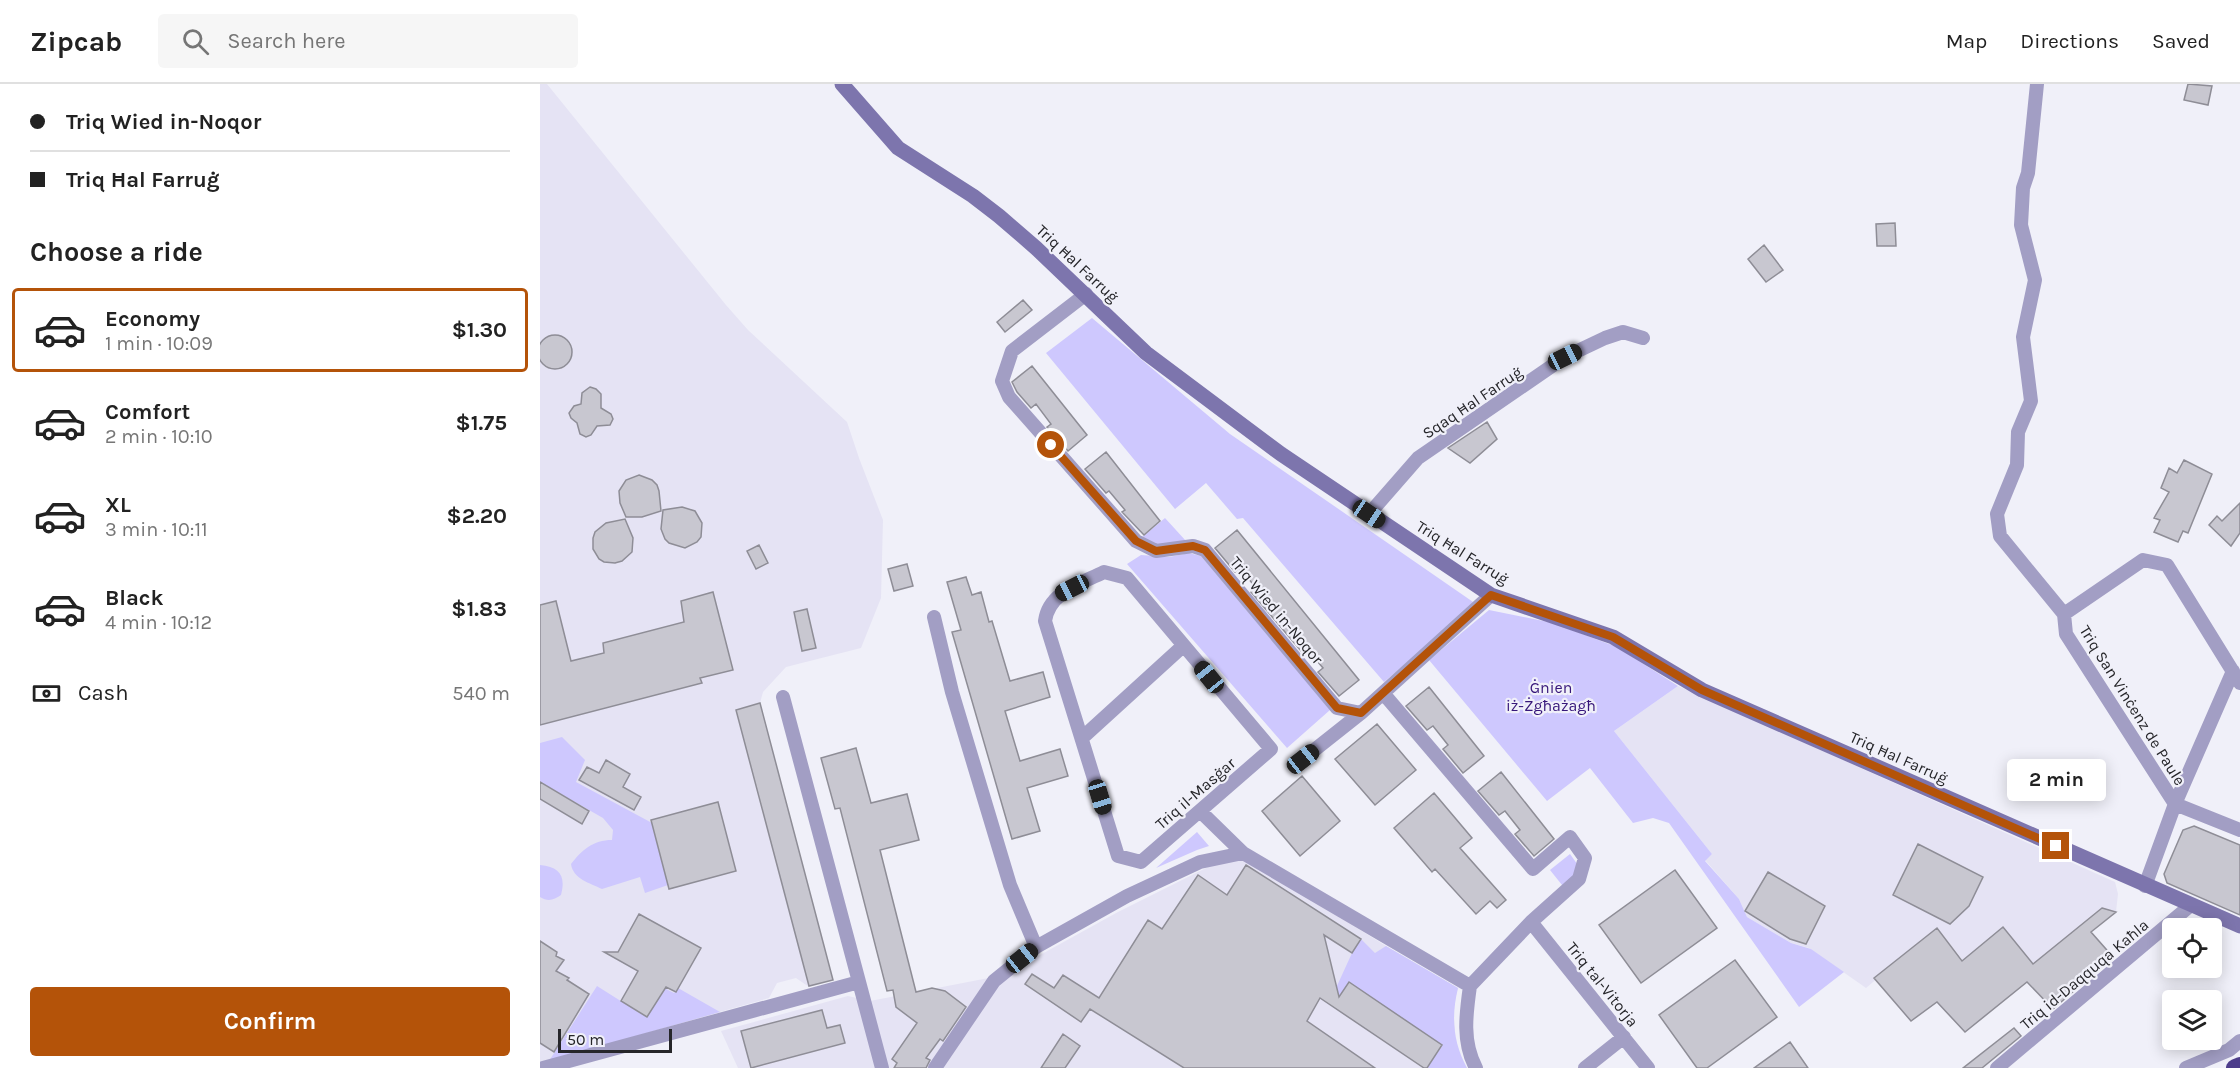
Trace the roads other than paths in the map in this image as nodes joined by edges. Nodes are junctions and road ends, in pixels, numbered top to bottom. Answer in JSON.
{"nodes":[{"id":1,"x":842,"y":84,"type":"edge"},
{"id":2,"x":2037,"y":84,"type":"edge"},
{"id":3,"x":1086,"y":294,"type":"junction"},
{"id":4,"x":1643,"y":338,"type":"dead end"},
{"id":5,"x":1369,"y":514,"type":"junction"},
{"id":6,"x":1491,"y":595,"type":"junction"},
{"id":7,"x":2064,"y":614,"type":"junction"},
{"id":8,"x":934,"y":617,"type":"dead end"},
{"id":9,"x":1183,"y":646,"type":"junction"},
{"id":10,"x":2236,"y":677,"type":"edge"},
{"id":11,"x":1383,"y":693,"type":"junction"},
{"id":12,"x":783,"y":697,"type":"dead end"},
{"id":13,"x":1361,"y":713,"type":"junction"},
{"id":14,"x":1082,"y":738,"type":"junction"},
{"id":15,"x":1303,"y":759,"type":"dead end"},
{"id":16,"x":2175,"y":804,"type":"junction"},
{"id":17,"x":1201,"y":812,"type":"junction"},
{"id":18,"x":2240,"y":830,"type":"edge"},
{"id":19,"x":1243,"y":853,"type":"junction"},
{"id":20,"x":2145,"y":886,"type":"junction"},
{"id":21,"x":2191,"y":905,"type":"junction"},
{"id":22,"x":1531,"y":922,"type":"junction"},
{"id":23,"x":2236,"y":925,"type":"edge"},
{"id":24,"x":2240,"y":934,"type":"edge"},
{"id":25,"x":1036,"y":947,"type":"junction"},
{"id":26,"x":859,"y":982,"type":"junction"},
{"id":27,"x":1470,"y":986,"type":"junction"},
{"id":28,"x":1624,"y":1037,"type":"junction"},
{"id":29,"x":2240,"y":1041,"type":"edge"},
{"id":30,"x":2240,"y":1066,"type":"edge"},
{"id":31,"x":543,"y":1068,"type":"edge"},
{"id":32,"x":882,"y":1068,"type":"edge"},
{"id":33,"x":935,"y":1068,"type":"edge"},
{"id":34,"x":1476,"y":1068,"type":"edge"},
{"id":35,"x":1585,"y":1068,"type":"edge"},
{"id":36,"x":1648,"y":1068,"type":"edge"},
{"id":37,"x":1998,"y":1068,"type":"edge"},
{"id":38,"x":2187,"y":1068,"type":"edge"},
{"id":39,"x":2235,"y":1068,"type":"edge"}],
"edges":[{"from":1,"to":3,"type":"main road","name":"Triq Ħal Farruġ"},
{"from":2,"to":7,"type":"street","name":"Triq San Vinċenz de Paule"},
{"from":3,"to":5,"type":"main road","name":"Triq Ħal Farruġ"},
{"from":3,"to":13,"type":"street","name":"Triq Wied in-Noqor"},
{"from":4,"to":5,"type":"street","name":"Sqaq Ħal Farruġ"},
{"from":5,"to":6,"type":"main road","name":"Triq Ħal Farruġ"},
{"from":6,"to":11,"type":"street"},
{"from":6,"to":20,"type":"main road","name":"Triq Ħal Farruġ"},
{"from":7,"to":10,"type":"street"},
{"from":7,"to":16,"type":"street","name":"Triq San Vinċenz de Paule"},
{"from":8,"to":25,"type":"street"},
{"from":9,"to":14,"type":"street"},
{"from":9,"to":14,"type":"street"},
{"from":9,"to":17,"type":"street","name":"Triq il-Masġar"},
{"from":10,"to":16,"type":"street"},
{"from":11,"to":13,"type":"street"},
{"from":11,"to":22,"type":"street"},
{"from":12,"to":26,"type":"street"},
{"from":13,"to":15,"type":"street"},
{"from":14,"to":17,"type":"street","name":"Triq il-Masġar"},
{"from":16,"to":18,"type":"street","name":"Triq San Vinċenz de Paule"},
{"from":16,"to":20,"type":"street"},
{"from":17,"to":19,"type":"street"},
{"from":19,"to":25,"type":"street"},
{"from":19,"to":27,"type":"street"},
{"from":20,"to":21,"type":"main road","name":"Triq Ħal Farruġ"},
{"from":21,"to":23,"type":"main road","name":"Triq Ħal Farruġ"},
{"from":21,"to":37,"type":"street","name":"Triq id-Daqquqa Kaħla"},
{"from":22,"to":27,"type":"street"},
{"from":22,"to":28,"type":"street","name":"Triq tal-Vitorja"},
{"from":23,"to":24,"type":"street"},
{"from":25,"to":33,"type":"street"},
{"from":26,"to":31,"type":"street"},
{"from":26,"to":32,"type":"street"},
{"from":27,"to":34,"type":"street"},
{"from":28,"to":35,"type":"street"},
{"from":28,"to":36,"type":"street","name":"Triq tal-Vitorja"},
{"from":29,"to":38,"type":"street"},
{"from":30,"to":39,"type":"highway"}]}
